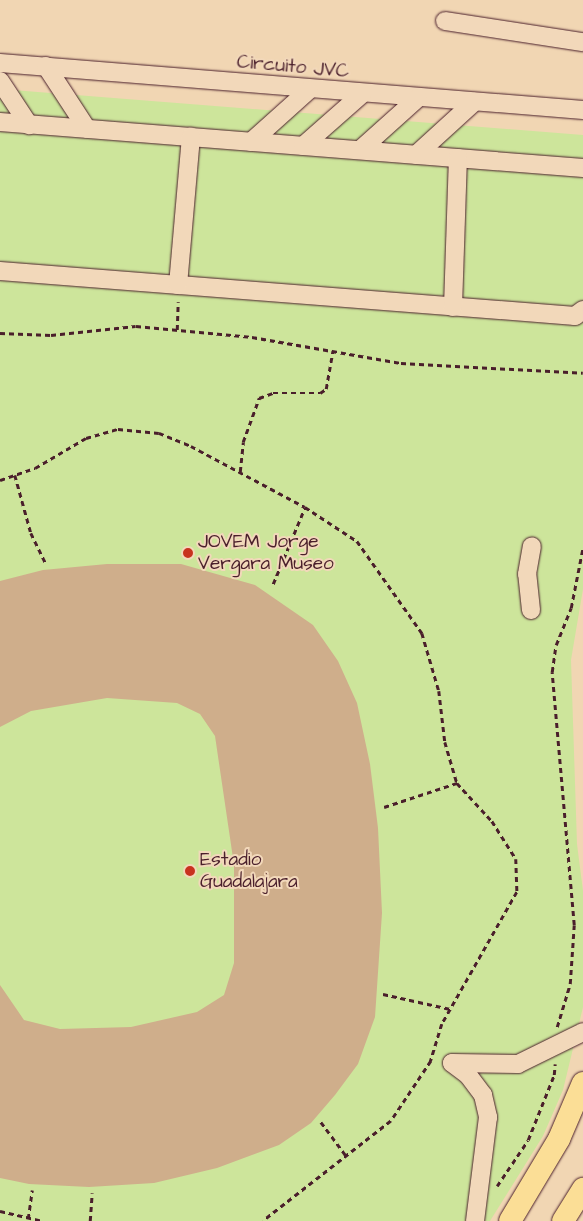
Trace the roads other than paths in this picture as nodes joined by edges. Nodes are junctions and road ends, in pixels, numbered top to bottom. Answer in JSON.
{"nodes":[{"id":1,"x":445,"y":21,"type":"dead end"},
{"id":2,"x":583,"y":42,"type":"edge"},
{"id":3,"x":0,"y":63,"type":"edge"},
{"id":4,"x":46,"y":66,"type":"junction"},
{"id":5,"x":0,"y":81,"type":"edge"},
{"id":6,"x":309,"y":90,"type":"junction"},
{"id":7,"x":362,"y":94,"type":"junction"},
{"id":8,"x":418,"y":98,"type":"junction"},
{"id":9,"x":474,"y":102,"type":"junction"},
{"id":10,"x":583,"y":110,"type":"edge"},
{"id":11,"x":0,"y":122,"type":"edge"},
{"id":12,"x":29,"y":125,"type":"junction"},
{"id":13,"x":87,"y":129,"type":"junction"},
{"id":14,"x":191,"y":137,"type":"junction"},
{"id":15,"x":250,"y":142,"type":"junction"},
{"id":16,"x":303,"y":146,"type":"junction"},
{"id":17,"x":360,"y":150,"type":"junction"},
{"id":18,"x":416,"y":155,"type":"junction"},
{"id":19,"x":458,"y":158,"type":"junction"},
{"id":20,"x":583,"y":168,"type":"edge"},
{"id":21,"x":0,"y":271,"type":"edge"},
{"id":22,"x":178,"y":285,"type":"junction"},
{"id":23,"x":453,"y":306,"type":"junction"},
{"id":24,"x":583,"y":310,"type":"edge"},
{"id":25,"x":532,"y":546,"type":"dead end"},
{"id":26,"x":531,"y":610,"type":"dead end"},
{"id":27,"x":583,"y":1032,"type":"edge"},
{"id":28,"x":583,"y":1083,"type":"edge"},
{"id":29,"x":583,"y":1189,"type":"edge"},
{"id":30,"x":477,"y":1212,"type":"edge"},
{"id":31,"x":510,"y":1221,"type":"edge"},
{"id":32,"x":563,"y":1221,"type":"edge"}],
"edges":[{"from":1,"to":2,"type":"lane"},
{"from":3,"to":4,"type":"lane","name":"Circuito JVC"},
{"from":4,"to":6,"type":"lane","name":"Circuito JVC"},
{"from":4,"to":13,"type":"lane"},
{"from":5,"to":12,"type":"lane"},
{"from":6,"to":7,"type":"lane","name":"Circuito JVC"},
{"from":6,"to":15,"type":"lane"},
{"from":7,"to":8,"type":"lane","name":"Circuito JVC"},
{"from":7,"to":16,"type":"lane"},
{"from":8,"to":9,"type":"lane","name":"Circuito JVC"},
{"from":8,"to":17,"type":"lane"},
{"from":9,"to":10,"type":"lane","name":"Circuito JVC"},
{"from":9,"to":18,"type":"lane"},
{"from":11,"to":12,"type":"lane"},
{"from":12,"to":13,"type":"lane"},
{"from":13,"to":14,"type":"lane"},
{"from":14,"to":15,"type":"lane"},
{"from":14,"to":22,"type":"lane"},
{"from":15,"to":16,"type":"lane"},
{"from":16,"to":17,"type":"lane"},
{"from":17,"to":18,"type":"lane"},
{"from":18,"to":19,"type":"lane"},
{"from":19,"to":20,"type":"lane"},
{"from":19,"to":23,"type":"lane"},
{"from":21,"to":22,"type":"lane"},
{"from":22,"to":23,"type":"lane"},
{"from":23,"to":24,"type":"lane"},
{"from":25,"to":26,"type":"lane"},
{"from":27,"to":30,"type":"lane"},
{"from":28,"to":31,"type":"main road"},
{"from":29,"to":32,"type":"main road"}]}
